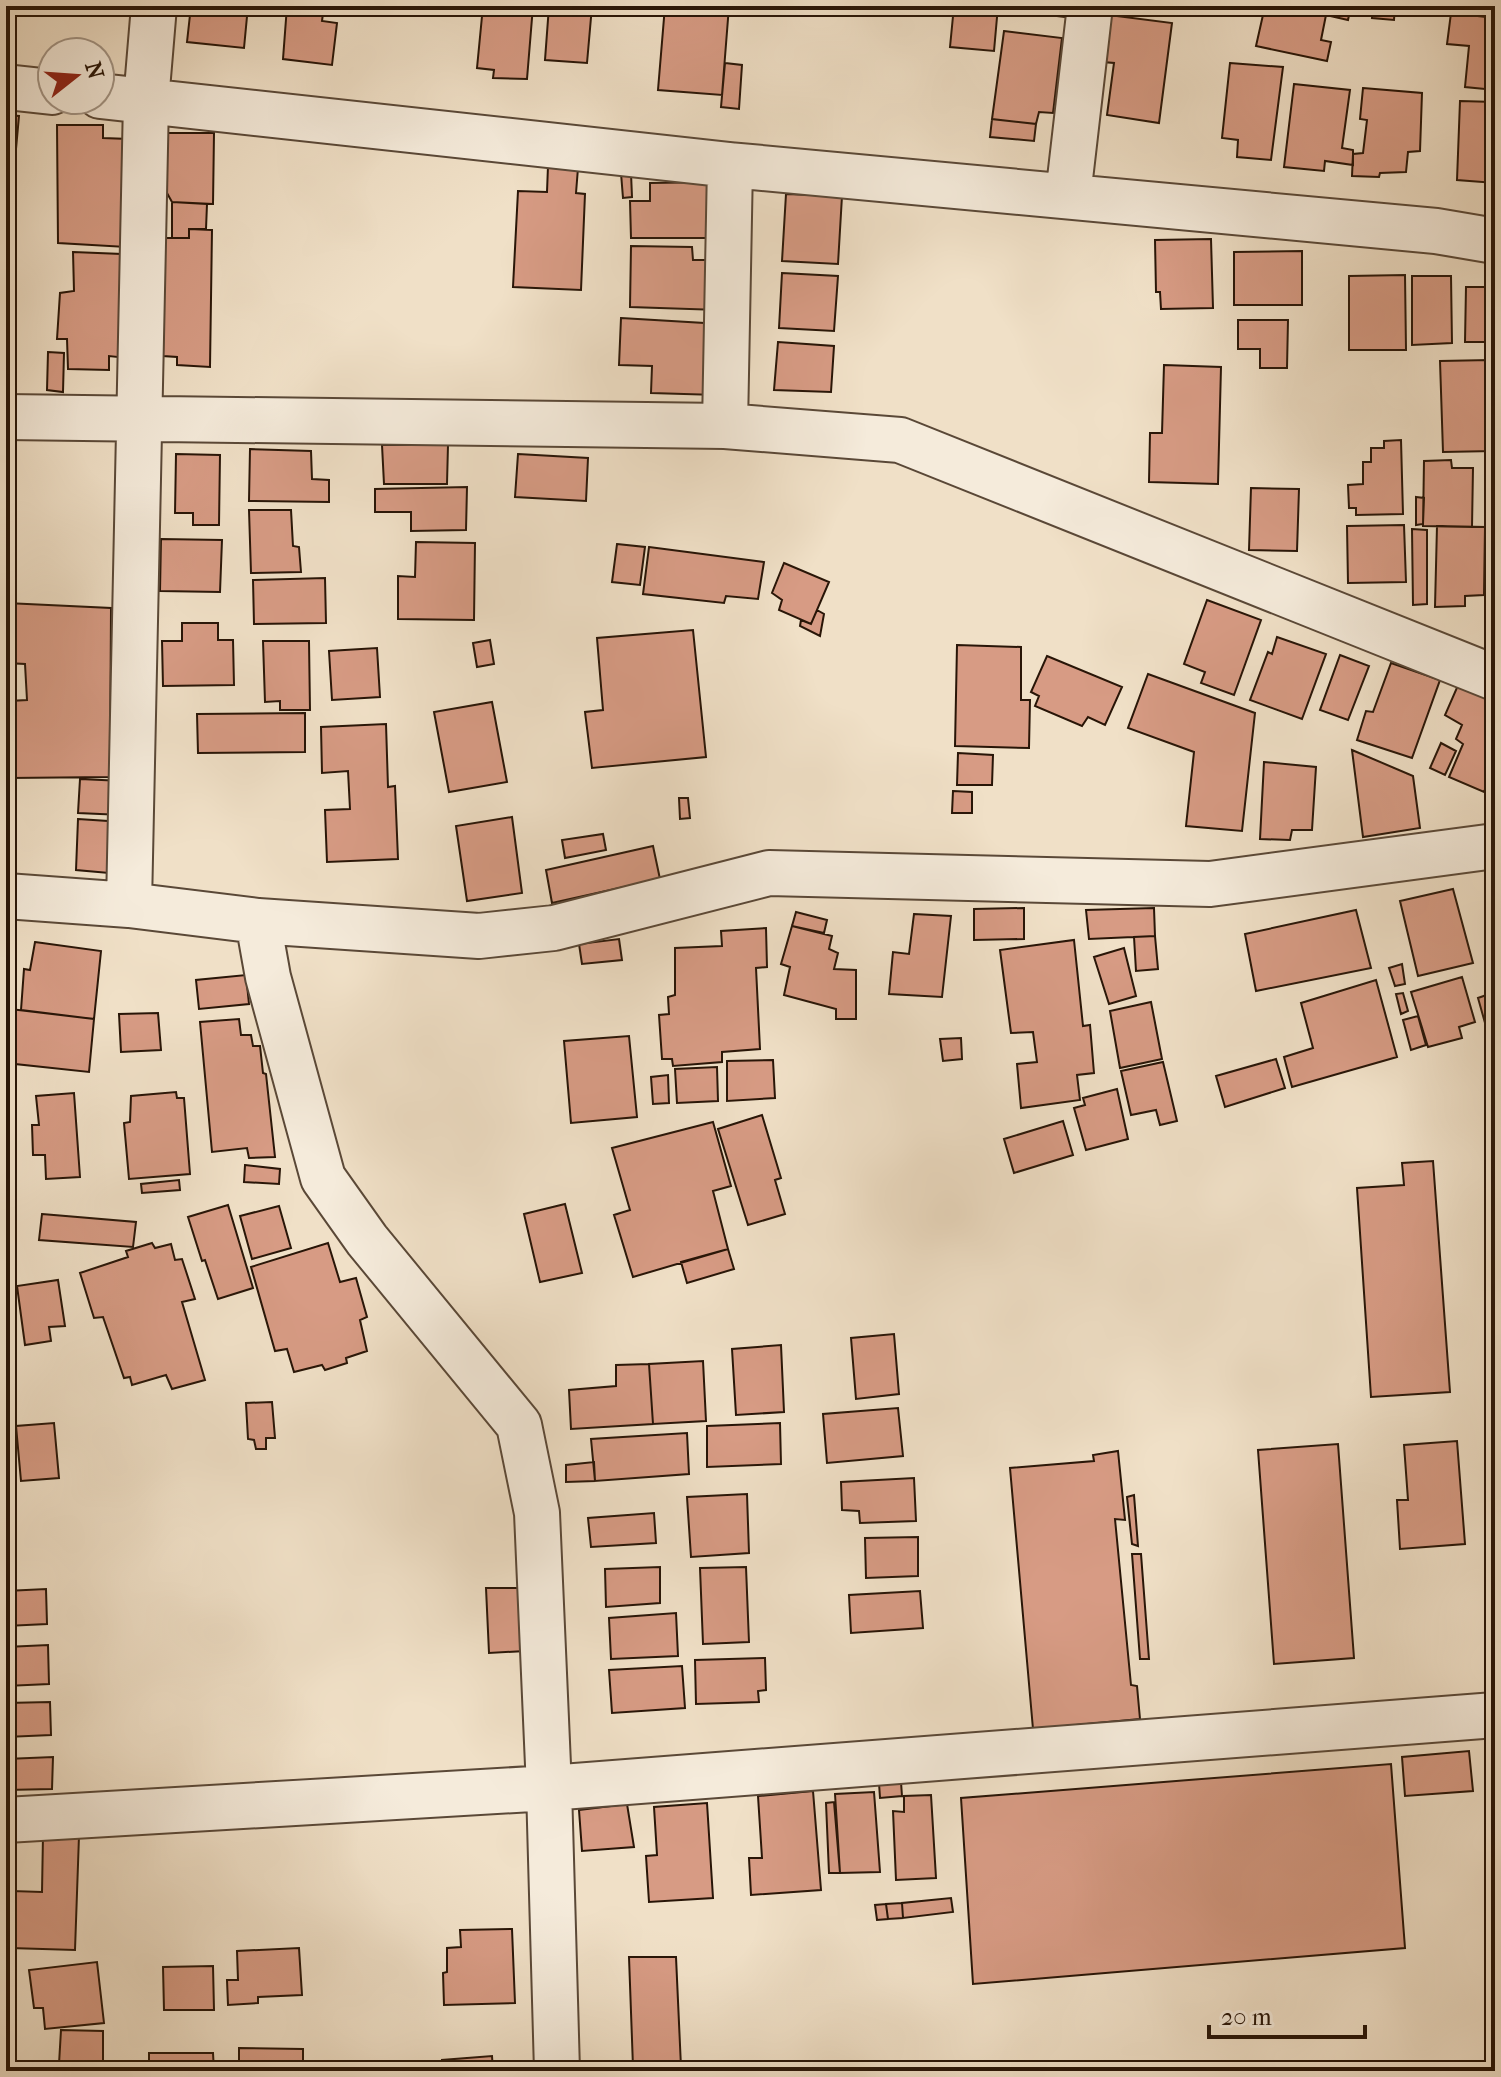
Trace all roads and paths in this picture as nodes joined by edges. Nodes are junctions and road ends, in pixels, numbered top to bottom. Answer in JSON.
{"nodes":[{"id":1,"x":154,"y":6,"type":"edge"},
{"id":2,"x":1090,"y":6,"type":"edge"},
{"id":3,"x":6,"y":87,"type":"edge"},
{"id":4,"x":36,"y":90,"type":"edge"},
{"id":5,"x":116,"y":98,"type":"edge"},
{"id":6,"x":146,"y":101,"type":"junction"},
{"id":7,"x":730,"y":165,"type":"junction"},
{"id":8,"x":1068,"y":196,"type":"junction"},
{"id":9,"x":1495,"y":241,"type":"edge"},
{"id":10,"x":6,"y":417,"type":"edge"},
{"id":11,"x":139,"y":419,"type":"junction"},
{"id":12,"x":725,"y":426,"type":"junction"},
{"id":13,"x":1495,"y":678,"type":"edge"},
{"id":14,"x":1495,"y":846,"type":"edge"},
{"id":15,"x":6,"y":896,"type":"edge"},
{"id":16,"x":129,"y":905,"type":"junction"},
{"id":17,"x":258,"y":921,"type":"junction"},
{"id":18,"x":1495,"y":1715,"type":"edge"},
{"id":19,"x":549,"y":1788,"type":"junction"},
{"id":20,"x":6,"y":1820,"type":"edge"},
{"id":21,"x":557,"y":2071,"type":"edge"}],
"edges":[{"from":1,"to":6,"type":"street"},
{"from":2,"to":8,"type":"street"},
{"from":3,"to":4,"type":"street"},
{"from":5,"to":6,"type":"street"},
{"from":6,"to":7,"type":"street"},
{"from":6,"to":11,"type":"street"},
{"from":7,"to":8,"type":"street"},
{"from":7,"to":12,"type":"street"},
{"from":8,"to":9,"type":"street"},
{"from":10,"to":11,"type":"street"},
{"from":11,"to":12,"type":"street"},
{"from":11,"to":16,"type":"street"},
{"from":12,"to":13,"type":"street"},
{"from":14,"to":17,"type":"street"},
{"from":15,"to":16,"type":"street"},
{"from":16,"to":17,"type":"street"},
{"from":17,"to":19,"type":"street"},
{"from":18,"to":19,"type":"street"},
{"from":19,"to":20,"type":"street"},
{"from":19,"to":21,"type":"street"}]}
